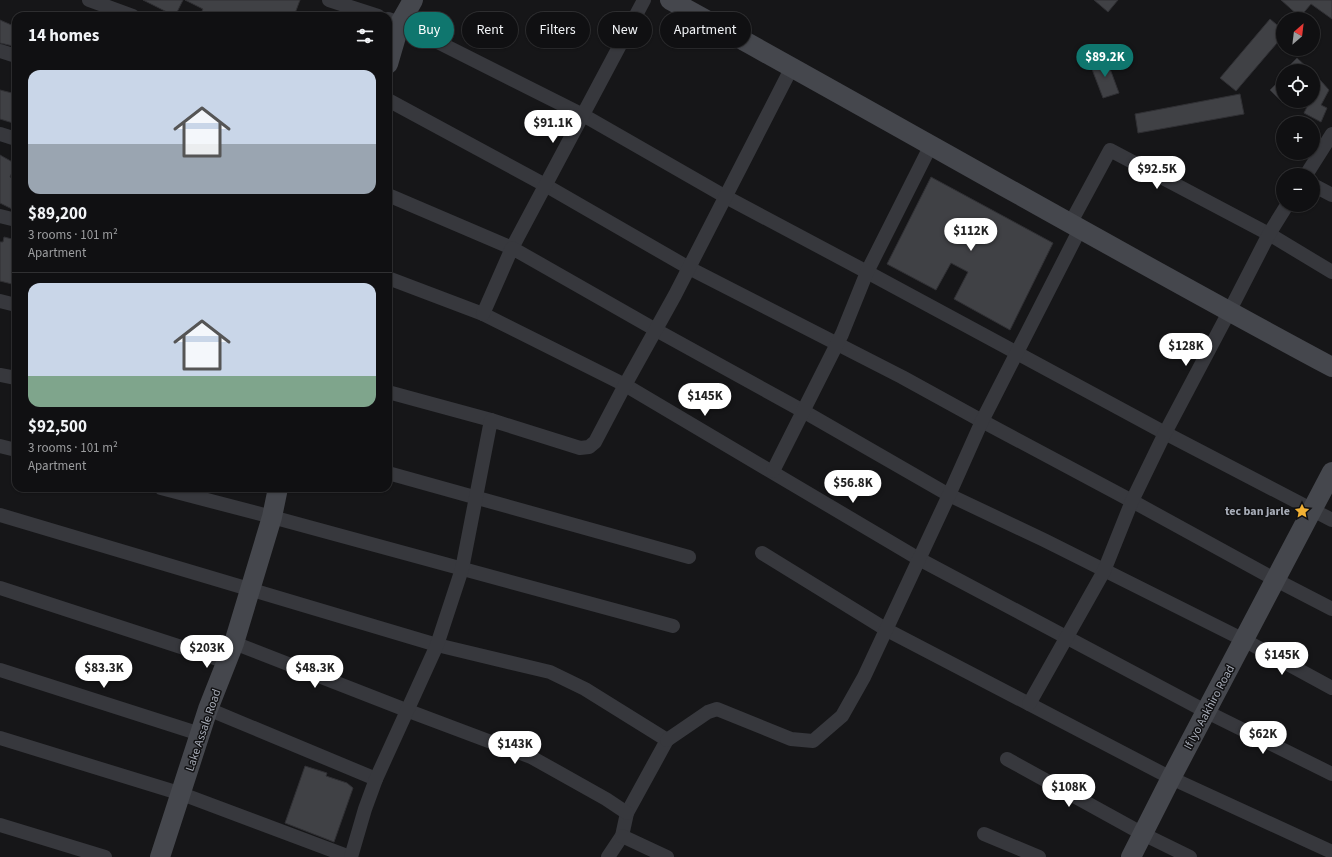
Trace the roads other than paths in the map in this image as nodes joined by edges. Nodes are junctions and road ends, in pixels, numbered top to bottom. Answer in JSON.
{"nodes":[{"id":1,"x":90,"y":0,"type":"edge"},
{"id":2,"x":329,"y":0,"type":"edge"},
{"id":3,"x":413,"y":0,"type":"edge"},
{"id":4,"x":644,"y":0,"type":"edge"},
{"id":5,"x":670,"y":0,"type":"edge"},
{"id":6,"x":122,"y":12,"type":"edge"},
{"id":7,"x":366,"y":12,"type":"edge"},
{"id":8,"x":394,"y":21,"type":"edge"},
{"id":9,"x":392,"y":35,"type":"edge"},
{"id":10,"x":0,"y":51,"type":"edge"},
{"id":11,"x":12,"y":55,"type":"edge"},
{"id":12,"x":792,"y":67,"type":"junction"},
{"id":13,"x":392,"y":102,"type":"edge"},
{"id":14,"x":583,"y":115,"type":"junction"},
{"id":15,"x":0,"y":134,"type":"edge"},
{"id":16,"x":1332,"y":134,"type":"edge"},
{"id":17,"x":12,"y":138,"type":"edge"},
{"id":18,"x":931,"y":145,"type":"junction"},
{"id":19,"x":1310,"y":168,"type":"edge"},
{"id":20,"x":545,"y":185,"type":"junction"},
{"id":21,"x":1320,"y":189,"type":"edge"},
{"id":22,"x":1332,"y":195,"type":"edge"},
{"id":23,"x":392,"y":197,"type":"edge"},
{"id":24,"x":726,"y":197,"type":"junction"},
{"id":25,"x":1283,"y":212,"type":"edge"},
{"id":26,"x":0,"y":216,"type":"edge"},
{"id":27,"x":12,"y":219,"type":"edge"},
{"id":28,"x":1075,"y":226,"type":"junction"},
{"id":29,"x":1269,"y":234,"type":"junction"},
{"id":30,"x":512,"y":248,"type":"junction"},
{"id":31,"x":689,"y":268,"type":"junction"},
{"id":32,"x":867,"y":272,"type":"junction"},
{"id":33,"x":1332,"y":272,"type":"edge"},
{"id":34,"x":392,"y":280,"type":"edge"},
{"id":35,"x":0,"y":301,"type":"edge"},
{"id":36,"x":12,"y":304,"type":"edge"},
{"id":37,"x":1229,"y":312,"type":"junction"},
{"id":38,"x":483,"y":314,"type":"junction"},
{"id":39,"x":656,"y":330,"type":"junction"},
{"id":40,"x":837,"y":344,"type":"junction"},
{"id":41,"x":1016,"y":353,"type":"junction"},
{"id":42,"x":1332,"y":367,"type":"edge"},
{"id":43,"x":0,"y":375,"type":"edge"},
{"id":44,"x":12,"y":377,"type":"edge"},
{"id":45,"x":625,"y":385,"type":"junction"},
{"id":46,"x":392,"y":393,"type":"edge"},
{"id":47,"x":804,"y":411,"type":"junction"},
{"id":48,"x":491,"y":420,"type":"junction"},
{"id":49,"x":982,"y":421,"type":"junction"},
{"id":50,"x":1165,"y":433,"type":"junction"},
{"id":51,"x":0,"y":446,"type":"edge"},
{"id":52,"x":12,"y":449,"type":"edge"},
{"id":53,"x":773,"y":471,"type":"junction"},
{"id":54,"x":1332,"y":472,"type":"edge"},
{"id":55,"x":392,"y":473,"type":"edge"},
{"id":56,"x":176,"y":492,"type":"edge"},
{"id":57,"x":277,"y":492,"type":"edge"},
{"id":58,"x":949,"y":495,"type":"junction"},
{"id":59,"x":477,"y":498,"type":"junction"},
{"id":60,"x":1132,"y":501,"type":"junction"},
{"id":61,"x":1312,"y":510,"type":"junction"},
{"id":62,"x":0,"y":515,"type":"edge"},
{"id":63,"x":272,"y":517,"type":"junction"},
{"id":64,"x":1332,"y":520,"type":"edge"},
{"id":65,"x":762,"y":553,"type":"dead end"},
{"id":66,"x":689,"y":557,"type":"dead end"},
{"id":67,"x":919,"y":559,"type":"junction"},
{"id":68,"x":462,"y":569,"type":"junction"},
{"id":69,"x":1104,"y":570,"type":"junction"},
{"id":70,"x":1276,"y":580,"type":"junction"},
{"id":71,"x":0,"y":588,"type":"edge"},
{"id":72,"x":250,"y":589,"type":"junction"},
{"id":73,"x":1332,"y":609,"type":"edge"},
{"id":74,"x":673,"y":626,"type":"dead end"},
{"id":75,"x":887,"y":630,"type":"junction"},
{"id":76,"x":1067,"y":637,"type":"junction"},
{"id":77,"x":1244,"y":640,"type":"junction"},
{"id":78,"x":234,"y":643,"type":"junction"},
{"id":79,"x":437,"y":645,"type":"junction"},
{"id":80,"x":227,"y":662,"type":"junction"},
{"id":81,"x":0,"y":670,"type":"edge"},
{"id":82,"x":1332,"y":688,"type":"edge"},
{"id":83,"x":1029,"y":704,"type":"junction"},
{"id":84,"x":208,"y":709,"type":"junction"},
{"id":85,"x":406,"y":710,"type":"junction"},
{"id":86,"x":1207,"y":712,"type":"junction"},
{"id":87,"x":200,"y":734,"type":"junction"},
{"id":88,"x":0,"y":738,"type":"edge"},
{"id":89,"x":667,"y":740,"type":"junction"},
{"id":90,"x":1007,"y":759,"type":"dead end"},
{"id":91,"x":1332,"y":774,"type":"edge"},
{"id":92,"x":1171,"y":778,"type":"junction"},
{"id":93,"x":376,"y":779,"type":"junction"},
{"id":94,"x":182,"y":794,"type":"junction"},
{"id":95,"x":627,"y":813,"type":"junction"},
{"id":96,"x":0,"y":825,"type":"edge"},
{"id":97,"x":984,"y":834,"type":"dead end"},
{"id":98,"x":1143,"y":834,"type":"junction"},
{"id":99,"x":622,"y":836,"type":"junction"},
{"id":100,"x":1332,"y":852,"type":"edge"},
{"id":101,"x":106,"y":857,"type":"edge"},
{"id":102,"x":160,"y":857,"type":"edge"},
{"id":103,"x":351,"y":857,"type":"edge"},
{"id":104,"x":608,"y":857,"type":"edge"},
{"id":105,"x":667,"y":857,"type":"edge"},
{"id":106,"x":1039,"y":857,"type":"edge"},
{"id":107,"x":1131,"y":857,"type":"edge"},
{"id":108,"x":1190,"y":857,"type":"edge"}],
"edges":[{"from":1,"to":6,"type":"street"},
{"from":2,"to":7,"type":"street"},
{"from":3,"to":8,"type":"street"},
{"from":4,"to":14,"type":"street"},
{"from":5,"to":12,"type":"street"},
{"from":8,"to":9,"type":"street"},
{"from":8,"to":14,"type":"street"},
{"from":10,"to":11,"type":"street"},
{"from":12,"to":18,"type":"street"},
{"from":12,"to":24,"type":"street"},
{"from":13,"to":20,"type":"street"},
{"from":14,"to":20,"type":"street"},
{"from":14,"to":24,"type":"street"},
{"from":15,"to":17,"type":"street"},
{"from":16,"to":19,"type":"street"},
{"from":18,"to":28,"type":"street"},
{"from":18,"to":32,"type":"street"},
{"from":20,"to":30,"type":"street"},
{"from":20,"to":31,"type":"street"},
{"from":21,"to":22,"type":"street"},
{"from":23,"to":30,"type":"street"},
{"from":24,"to":31,"type":"street"},
{"from":24,"to":32,"type":"street"},
{"from":25,"to":29,"type":"street"},
{"from":26,"to":27,"type":"street"},
{"from":28,"to":29,"type":"street"},
{"from":28,"to":37,"type":"street"},
{"from":28,"to":41,"type":"street"},
{"from":29,"to":33,"type":"street"},
{"from":29,"to":37,"type":"street"},
{"from":30,"to":38,"type":"street"},
{"from":30,"to":39,"type":"street"},
{"from":31,"to":39,"type":"street"},
{"from":31,"to":40,"type":"street"},
{"from":32,"to":40,"type":"street"},
{"from":32,"to":41,"type":"street"},
{"from":34,"to":38,"type":"street"},
{"from":35,"to":36,"type":"street"},
{"from":37,"to":42,"type":"street"},
{"from":37,"to":50,"type":"street"},
{"from":38,"to":45,"type":"street"},
{"from":39,"to":45,"type":"street"},
{"from":39,"to":47,"type":"street"},
{"from":40,"to":47,"type":"street"},
{"from":40,"to":49,"type":"street"},
{"from":41,"to":49,"type":"street"},
{"from":41,"to":50,"type":"street"},
{"from":43,"to":44,"type":"street"},
{"from":45,"to":48,"type":"street"},
{"from":45,"to":53,"type":"street"},
{"from":46,"to":48,"type":"street"},
{"from":47,"to":53,"type":"street"},
{"from":47,"to":58,"type":"street"},
{"from":48,"to":59,"type":"street"},
{"from":49,"to":58,"type":"street"},
{"from":49,"to":60,"type":"street"},
{"from":50,"to":60,"type":"street"},
{"from":50,"to":61,"type":"street"},
{"from":51,"to":52,"type":"street"},
{"from":53,"to":67,"type":"street"},
{"from":54,"to":61,"type":"street","name":"If Iyo Aakhiro Road"},
{"from":55,"to":59,"type":"street"},
{"from":56,"to":63,"type":"street"},
{"from":57,"to":63,"type":"street","name":"Lake Assale Road"},
{"from":58,"to":67,"type":"street"},
{"from":58,"to":69,"type":"street"},
{"from":59,"to":66,"type":"street"},
{"from":59,"to":68,"type":"street"},
{"from":60,"to":69,"type":"street"},
{"from":60,"to":70,"type":"street"},
{"from":61,"to":64,"type":"street"},
{"from":61,"to":70,"type":"street","name":"If Iyo Aakhiro Road"},
{"from":62,"to":72,"type":"street"},
{"from":63,"to":68,"type":"street"},
{"from":63,"to":72,"type":"street","name":"Lake Assale Road"},
{"from":65,"to":75,"type":"street"},
{"from":67,"to":75,"type":"street"},
{"from":67,"to":76,"type":"street"},
{"from":68,"to":74,"type":"street"},
{"from":68,"to":79,"type":"street"},
{"from":69,"to":76,"type":"street"},
{"from":69,"to":77,"type":"street"},
{"from":70,"to":73,"type":"street"},
{"from":70,"to":77,"type":"street","name":"If Iyo Aakhiro Road"},
{"from":71,"to":80,"type":"street"},
{"from":72,"to":78,"type":"street","name":"Lake Assale Road"},
{"from":72,"to":79,"type":"street"},
{"from":75,"to":83,"type":"street"},
{"from":75,"to":89,"type":"street"},
{"from":76,"to":83,"type":"street"},
{"from":76,"to":86,"type":"street"},
{"from":77,"to":82,"type":"street"},
{"from":77,"to":86,"type":"street","name":"If Iyo Aakhiro Road"},
{"from":78,"to":80,"type":"street","name":"Lake Assale Road"},
{"from":78,"to":85,"type":"street"},
{"from":79,"to":85,"type":"street"},
{"from":79,"to":89,"type":"street"},
{"from":80,"to":84,"type":"street","name":"Lake Assale Road"},
{"from":81,"to":87,"type":"street"},
{"from":83,"to":92,"type":"street"},
{"from":84,"to":87,"type":"street","name":"Lake Assale Road"},
{"from":84,"to":93,"type":"street"},
{"from":85,"to":93,"type":"street"},
{"from":85,"to":95,"type":"street"},
{"from":86,"to":91,"type":"street"},
{"from":86,"to":92,"type":"street","name":"If Iyo Aakhiro Road"},
{"from":87,"to":94,"type":"street","name":"Lake Assale Road"},
{"from":88,"to":94,"type":"street"},
{"from":89,"to":95,"type":"street"},
{"from":90,"to":98,"type":"street"},
{"from":92,"to":98,"type":"street","name":"If Iyo Aakhiro Road"},
{"from":92,"to":100,"type":"street"},
{"from":93,"to":103,"type":"street"},
{"from":94,"to":102,"type":"street","name":"Lake Assale Road"},
{"from":94,"to":103,"type":"street"},
{"from":95,"to":99,"type":"street"},
{"from":96,"to":101,"type":"street"},
{"from":97,"to":106,"type":"street"},
{"from":98,"to":107,"type":"street","name":"If Iyo Aakhiro Road"},
{"from":98,"to":108,"type":"street"},
{"from":99,"to":104,"type":"street"},
{"from":99,"to":105,"type":"street"}]}
